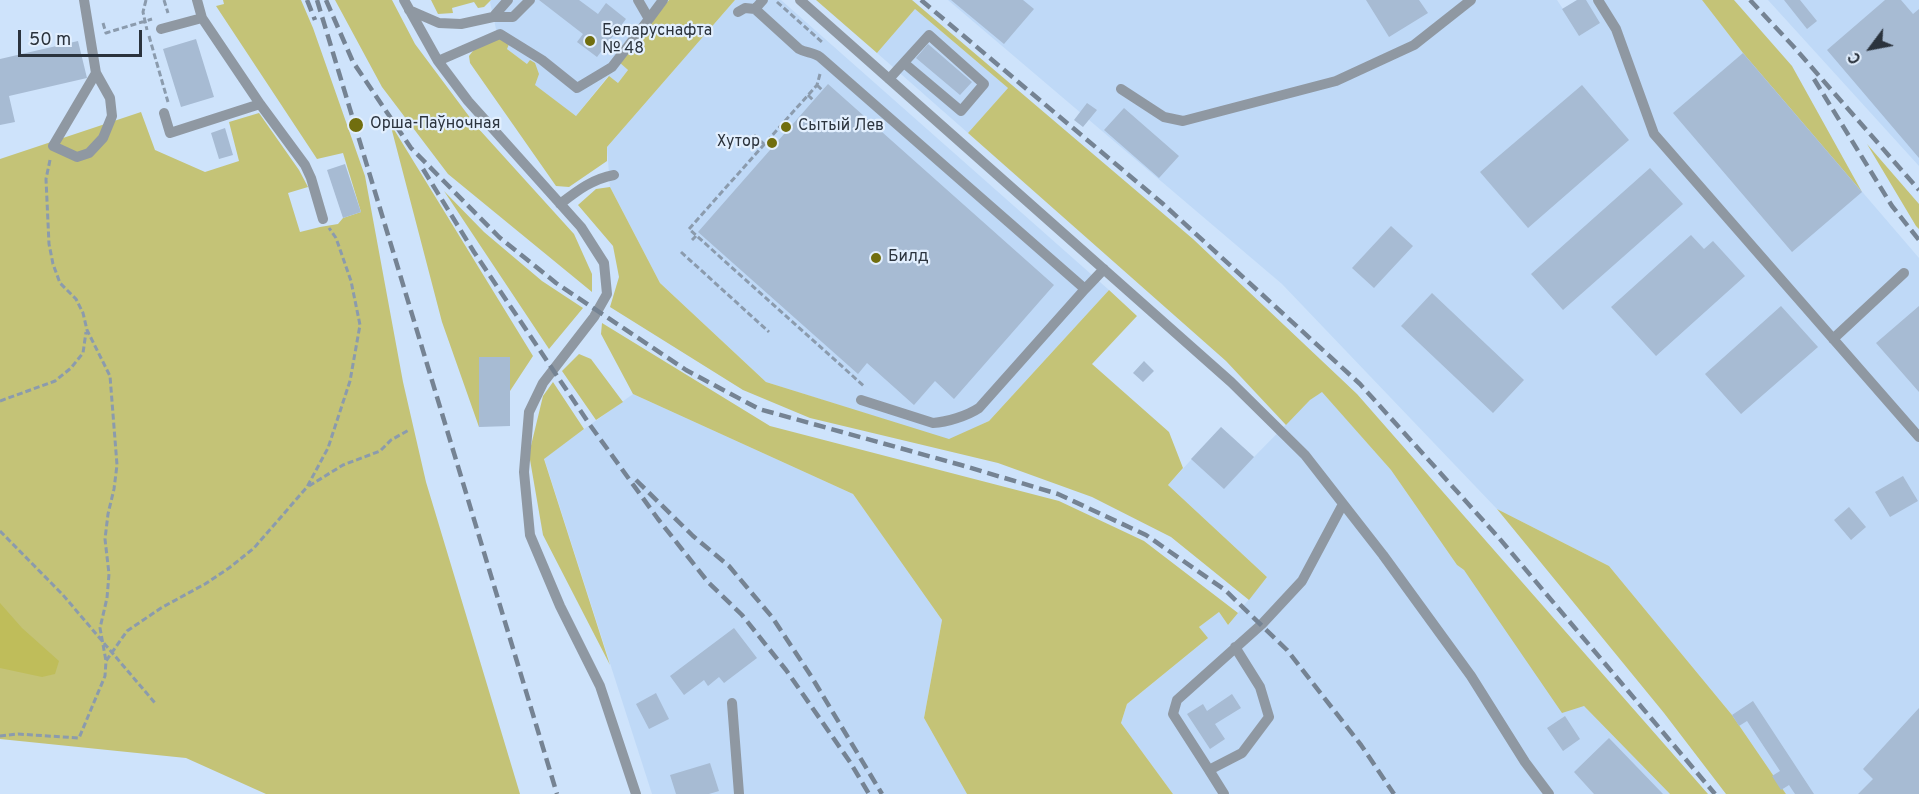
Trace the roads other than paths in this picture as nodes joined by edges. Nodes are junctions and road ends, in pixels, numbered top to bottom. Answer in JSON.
{"nodes":[{"id":1,"x":84,"y":0,"type":"edge"},
{"id":2,"x":197,"y":0,"type":"edge"},
{"id":3,"x":508,"y":0,"type":"edge"},
{"id":4,"x":530,"y":0,"type":"edge"},
{"id":5,"x":638,"y":0,"type":"edge"},
{"id":6,"x":663,"y":0,"type":"edge"},
{"id":7,"x":800,"y":0,"type":"edge"},
{"id":8,"x":1471,"y":0,"type":"edge"},
{"id":9,"x":1598,"y":0,"type":"edge"},
{"id":10,"x":759,"y":4,"type":"edge"},
{"id":11,"x":407,"y":5,"type":"edge"},
{"id":12,"x":738,"y":12,"type":"dead end"},
{"id":13,"x":493,"y":17,"type":"junction"},
{"id":14,"x":202,"y":18,"type":"junction"},
{"id":15,"x":648,"y":19,"type":"junction"},
{"id":16,"x":161,"y":29,"type":"dead end"},
{"id":17,"x":438,"y":61,"type":"junction"},
{"id":18,"x":904,"y":63,"type":"junction"},
{"id":19,"x":96,"y":73,"type":"junction"},
{"id":20,"x":889,"y":80,"type":"junction"},
{"id":21,"x":1121,"y":89,"type":"dead end"},
{"id":22,"x":260,"y":104,"type":"junction"},
{"id":23,"x":168,"y":112,"type":"road end"},
{"id":24,"x":614,"y":175,"type":"dead end"},
{"id":25,"x":560,"y":204,"type":"junction"},
{"id":26,"x":323,"y":219,"type":"road end"},
{"id":27,"x":1104,"y":269,"type":"junction"},
{"id":28,"x":1904,"y":273,"type":"dead end"},
{"id":29,"x":1085,"y":289,"type":"junction"},
{"id":30,"x":1833,"y":339,"type":"junction"},
{"id":31,"x":861,"y":400,"type":"dead end"},
{"id":32,"x":1919,"y":437,"type":"edge"},
{"id":33,"x":1343,"y":504,"type":"junction"},
{"id":34,"x":1235,"y":647,"type":"junction"},
{"id":35,"x":732,"y":703,"type":"dead end"},
{"id":36,"x":1209,"y":770,"type":"junction"},
{"id":37,"x":636,"y":794,"type":"edge"},
{"id":38,"x":739,"y":794,"type":"edge"},
{"id":39,"x":1224,"y":794,"type":"edge"},
{"id":40,"x":1549,"y":794,"type":"edge"}],
"edges":[{"from":1,"to":19,"type":"lane"},
{"from":2,"to":14,"type":"lane"},
{"from":3,"to":13,"type":"lane"},
{"from":4,"to":13,"type":"lane"},
{"from":5,"to":15,"type":"lane"},
{"from":6,"to":15,"type":"lane"},
{"from":7,"to":20,"type":"lane"},
{"from":8,"to":21,"type":"lane"},
{"from":9,"to":30,"type":"lane"},
{"from":10,"to":12,"type":"lane"},
{"from":10,"to":29,"type":"lane"},
{"from":11,"to":13,"type":"lane"},
{"from":11,"to":17,"type":"lane"},
{"from":14,"to":16,"type":"lane"},
{"from":14,"to":22,"type":"lane"},
{"from":15,"to":17,"type":"lane"},
{"from":17,"to":25,"type":"lane"},
{"from":18,"to":18,"type":"lane"},
{"from":18,"to":20,"type":"lane"},
{"from":19,"to":19,"type":"lane"},
{"from":20,"to":27,"type":"lane"},
{"from":22,"to":23,"type":"lane"},
{"from":22,"to":26,"type":"lane"},
{"from":24,"to":25,"type":"lane"},
{"from":25,"to":37,"type":"lane"},
{"from":27,"to":29,"type":"lane"},
{"from":27,"to":33,"type":"lane"},
{"from":28,"to":30,"type":"lane"},
{"from":29,"to":31,"type":"lane"},
{"from":30,"to":32,"type":"lane"},
{"from":33,"to":34,"type":"lane"},
{"from":33,"to":40,"type":"lane"},
{"from":34,"to":36,"type":"lane"},
{"from":34,"to":36,"type":"lane"},
{"from":35,"to":38,"type":"lane"},
{"from":36,"to":39,"type":"lane"}]}
